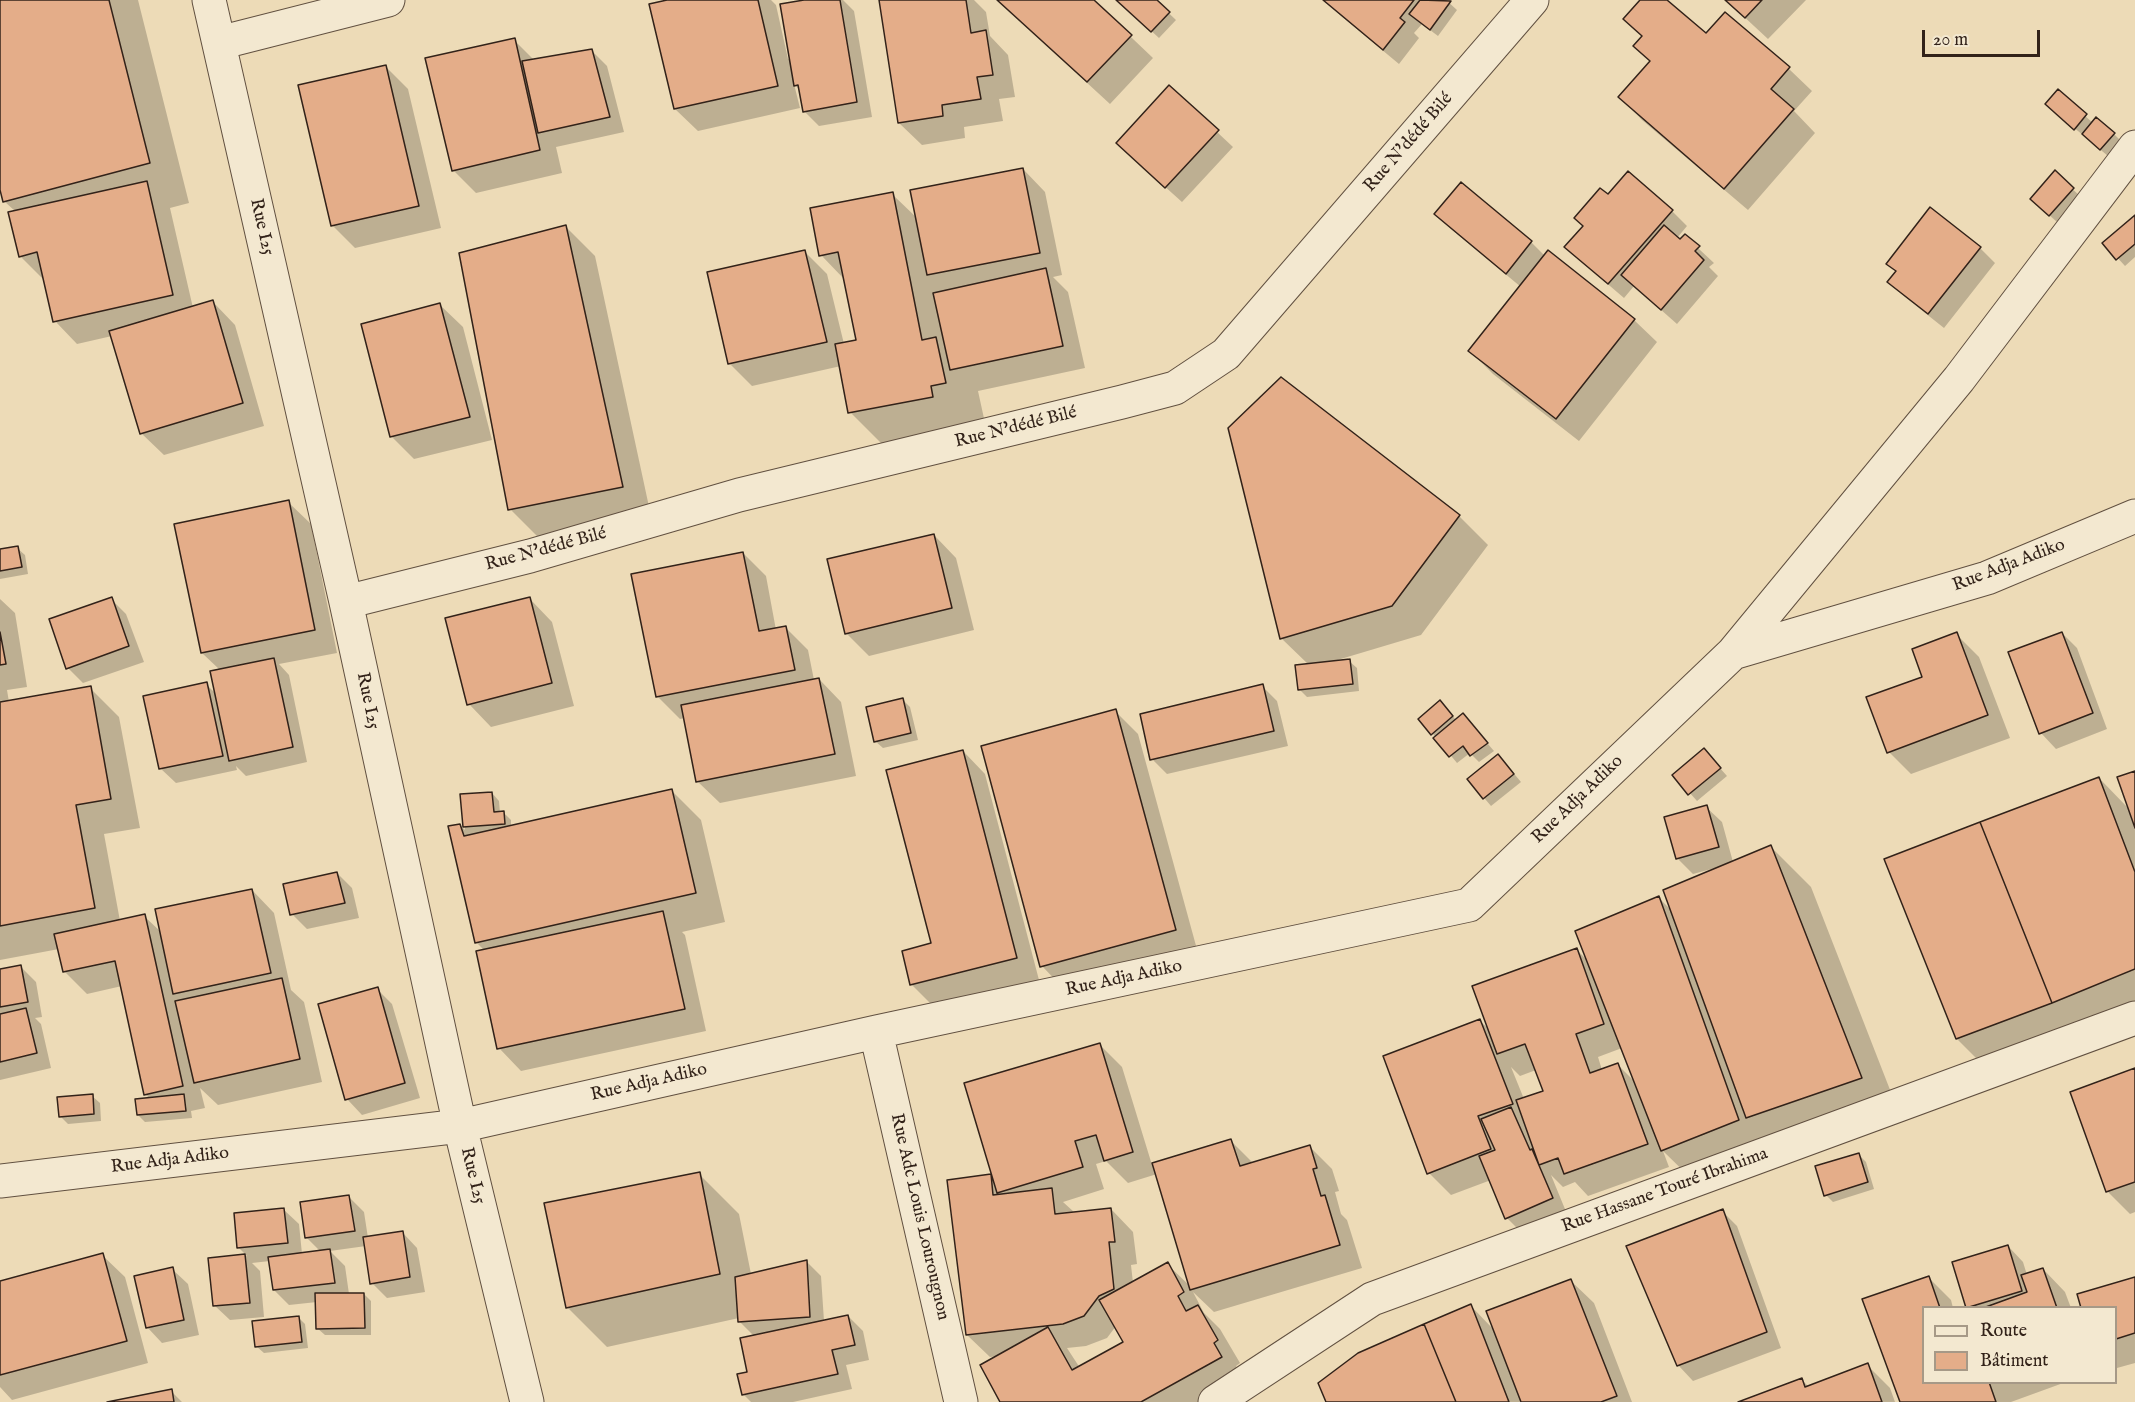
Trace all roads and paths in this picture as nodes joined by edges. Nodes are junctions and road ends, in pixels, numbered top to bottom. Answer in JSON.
{"nodes":[{"id":1,"x":210,"y":0,"type":"edge"},
{"id":2,"x":388,"y":0,"type":"edge"},
{"id":3,"x":1532,"y":0,"type":"edge"},
{"id":4,"x":219,"y":43,"type":"junction"},
{"id":5,"x":2135,"y":147,"type":"edge"},
{"id":6,"x":2135,"y":516,"type":"edge"},
{"id":7,"x":345,"y":603,"type":"junction"},
{"id":8,"x":1733,"y":652,"type":"junction"},
{"id":9,"x":2135,"y":1018,"type":"edge"},
{"id":10,"x":876,"y":1032,"type":"junction"},
{"id":11,"x":460,"y":1126,"type":"junction"},
{"id":12,"x":0,"y":1181,"type":"edge"},
{"id":13,"x":527,"y":1402,"type":"edge"},
{"id":14,"x":961,"y":1402,"type":"edge"},
{"id":15,"x":1215,"y":1402,"type":"edge"}],
"edges":[{"from":1,"to":4,"type":"street","name":"Rue I25"},
{"from":2,"to":4,"type":"street"},
{"from":3,"to":7,"type":"street","name":"Rue N'dédé Bilé"},
{"from":4,"to":7,"type":"street","name":"Rue I25"},
{"from":5,"to":8,"type":"street"},
{"from":6,"to":8,"type":"street","name":"Rue Adja Adiko"},
{"from":7,"to":11,"type":"street","name":"Rue I25"},
{"from":8,"to":10,"type":"street","name":"Rue Adja Adiko"},
{"from":9,"to":15,"type":"street","name":"Rue Hassane Touré Ibrahima"},
{"from":10,"to":11,"type":"street","name":"Rue Adja Adiko"},
{"from":10,"to":14,"type":"street","name":"Rue Adc Louis Lourougnon"},
{"from":11,"to":12,"type":"street","name":"Rue Adja Adiko"},
{"from":11,"to":13,"type":"street","name":"Rue I25"}]}
